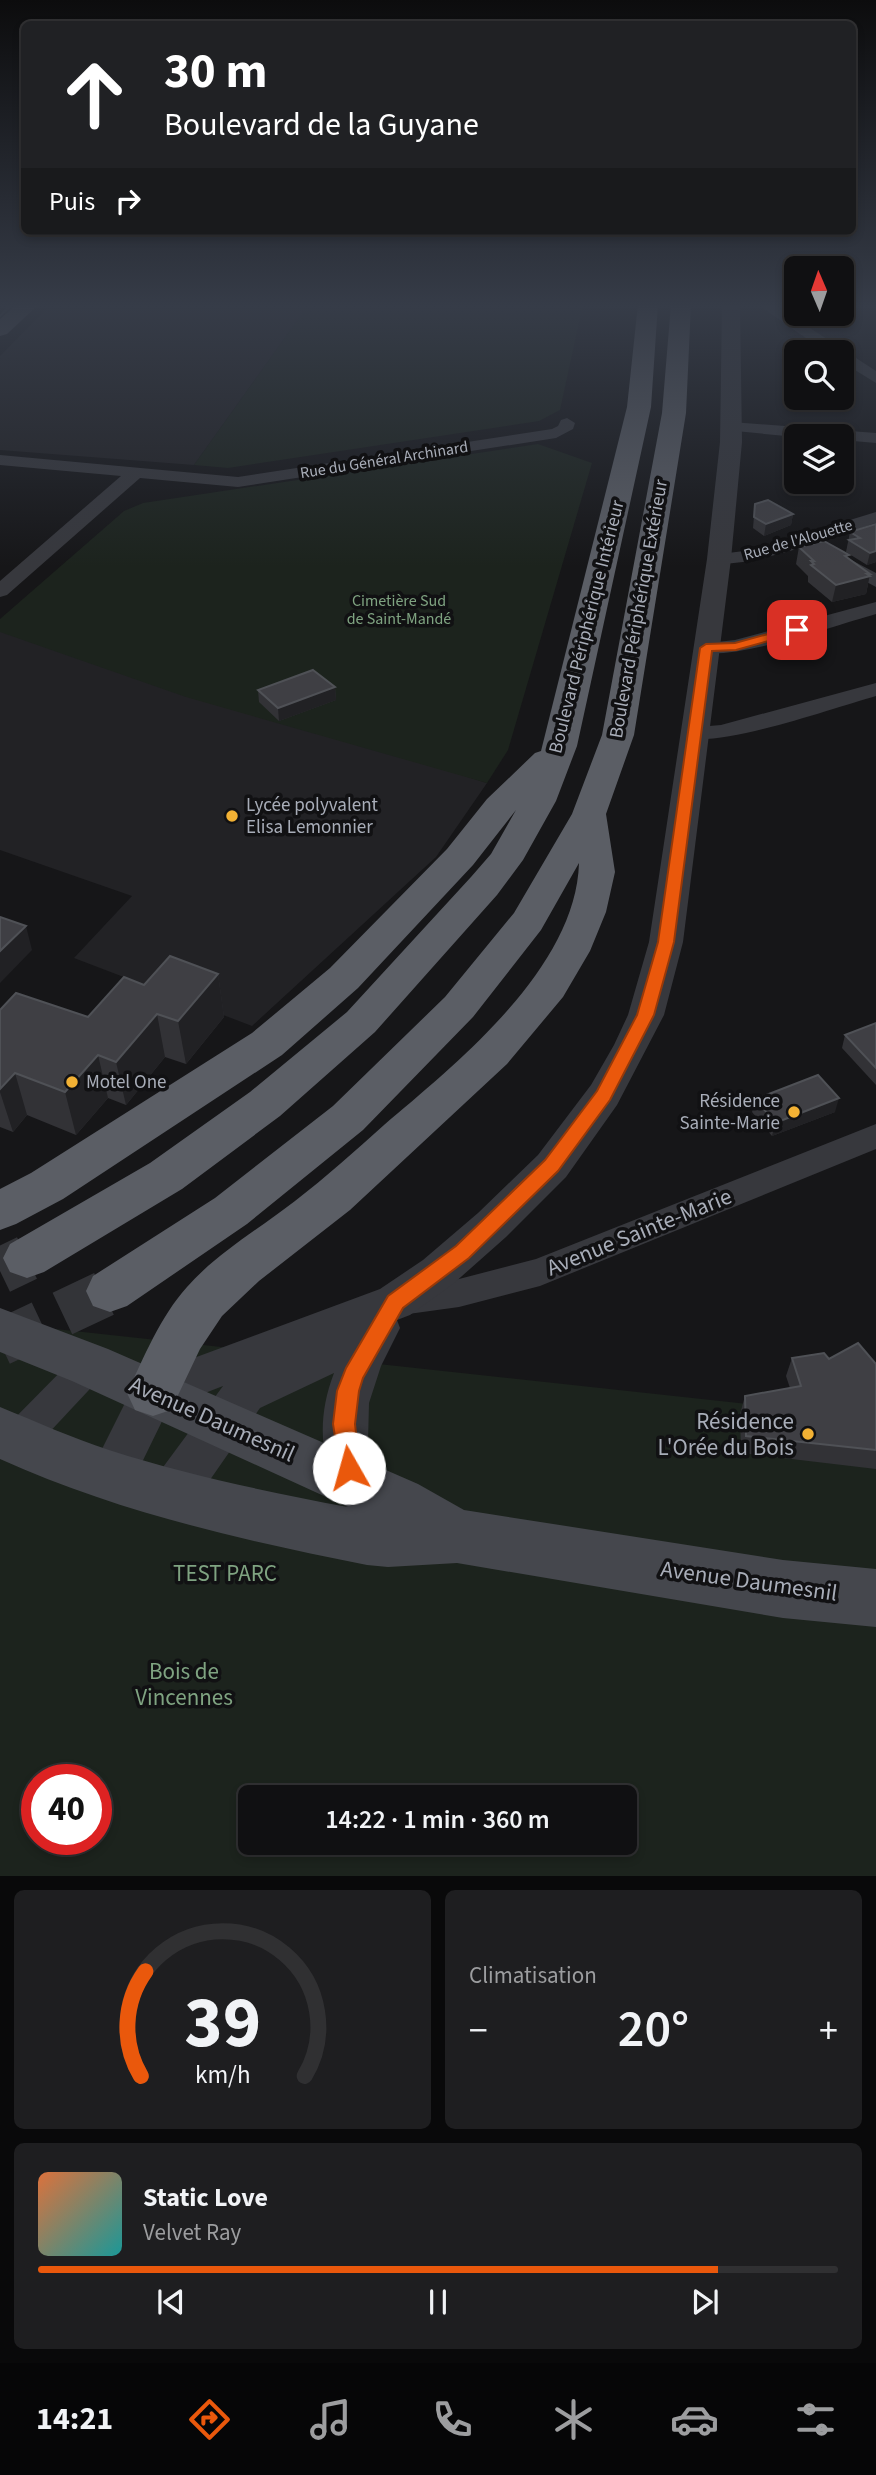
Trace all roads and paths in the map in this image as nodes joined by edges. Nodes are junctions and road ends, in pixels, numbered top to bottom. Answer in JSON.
{"nodes":[{"id":1,"x":640,"y":392,"type":"edge"},
{"id":2,"x":675,"y":392,"type":"edge"},
{"id":3,"x":732,"y":392,"type":"edge"},
{"id":4,"x":567,"y":423,"type":"dead end"},
{"id":5,"x":732,"y":427,"type":"junction"},
{"id":6,"x":876,"y":438,"type":"edge"},
{"id":7,"x":0,"y":460,"type":"edge"},
{"id":8,"x":138,"y":471,"type":"junction"},
{"id":9,"x":198,"y":477,"type":"joint"},
{"id":10,"x":876,"y":517,"type":"edge"},
{"id":11,"x":806,"y":539,"type":"junction"},
{"id":12,"x":719,"y":559,"type":"junction"},
{"id":13,"x":876,"y":581,"type":"edge"},
{"id":14,"x":0,"y":591,"type":"edge"},
{"id":15,"x":876,"y":608,"type":"edge"},
{"id":16,"x":706,"y":648,"type":"junction"},
{"id":17,"x":876,"y":689,"type":"edge"},
{"id":18,"x":694,"y":733,"type":"junction"},
{"id":19,"x":560,"y":746,"type":"junction"},
{"id":20,"x":589,"y":814,"type":"junction"},
{"id":21,"x":876,"y":1136,"type":"edge"},
{"id":22,"x":0,"y":1211,"type":"edge"},
{"id":23,"x":27,"y":1258,"type":"tunnel mouth"},
{"id":24,"x":110,"y":1291,"type":"tunnel mouth"},
{"id":25,"x":386,"y":1318,"type":"junction"},
{"id":26,"x":0,"y":1330,"type":"edge"},
{"id":27,"x":90,"y":1365,"type":"junction"},
{"id":28,"x":153,"y":1393,"type":"junction"},
{"id":29,"x":223,"y":1425,"type":"junction"},
{"id":30,"x":8,"y":1436,"type":"edge"},
{"id":31,"x":111,"y":1477,"type":"junction"},
{"id":32,"x":355,"y":1483,"type":"junction"},
{"id":33,"x":172,"y":1494,"type":"junction"},
{"id":34,"x":457,"y":1536,"type":"junction"},
{"id":35,"x":876,"y":1598,"type":"edge"}],
"edges":[{"from":1,"to":19,"type":"highway","name":"Boulevard Périphérique Intérieur"},
{"from":2,"to":20,"type":"highway","name":"Boulevard Périphérique Extérieur"},
{"from":3,"to":5,"type":"street"},
{"from":4,"to":9,"type":"street","name":"Rue du Général Archinard"},
{"from":5,"to":6,"type":"street"},
{"from":5,"to":12,"type":"street"},
{"from":7,"to":8,"type":"street"},
{"from":8,"to":9,"type":"street"},
{"from":8,"to":14,"type":"street"},
{"from":10,"to":11,"type":"street","name":"Rue de l'Alouette"},
{"from":11,"to":12,"type":"street","name":"Rue de l'Alouette"},
{"from":11,"to":13,"type":"street"},
{"from":12,"to":16,"type":"street"},
{"from":15,"to":16,"type":"street"},
{"from":16,"to":18,"type":"street"},
{"from":17,"to":18,"type":"street"},
{"from":18,"to":25,"type":"street"},
{"from":19,"to":22,"type":"highway"},
{"from":19,"to":23,"type":"highway","name":"Boulevard Périphérique Intérieur"},
{"from":20,"to":24,"type":"highway","name":"Boulevard Périphérique Extérieur"},
{"from":20,"to":28,"type":"highway"},
{"from":21,"to":25,"type":"street","name":"Avenue Sainte-Marie"},
{"from":25,"to":28,"type":"street"},
{"from":25,"to":29,"type":"street"},
{"from":25,"to":32,"type":"street"},
{"from":26,"to":27,"type":"main road","name":"Avenue Daumesnil"},
{"from":27,"to":28,"type":"main road","name":"Avenue Daumesnil"},
{"from":27,"to":30,"type":"street"},
{"from":28,"to":29,"type":"main road","name":"Avenue Daumesnil"},
{"from":28,"to":31,"type":"street"},
{"from":29,"to":32,"type":"main road","name":"Avenue Daumesnil"},
{"from":29,"to":33,"type":"street"},
{"from":30,"to":31,"type":"main road","name":"Avenue Daumesnil"},
{"from":31,"to":33,"type":"main road","name":"Avenue Daumesnil"},
{"from":32,"to":34,"type":"main road","name":"Avenue Daumesnil"},
{"from":33,"to":34,"type":"main road","name":"Avenue Daumesnil"},
{"from":34,"to":35,"type":"main road","name":"Avenue Daumesnil"}]}
